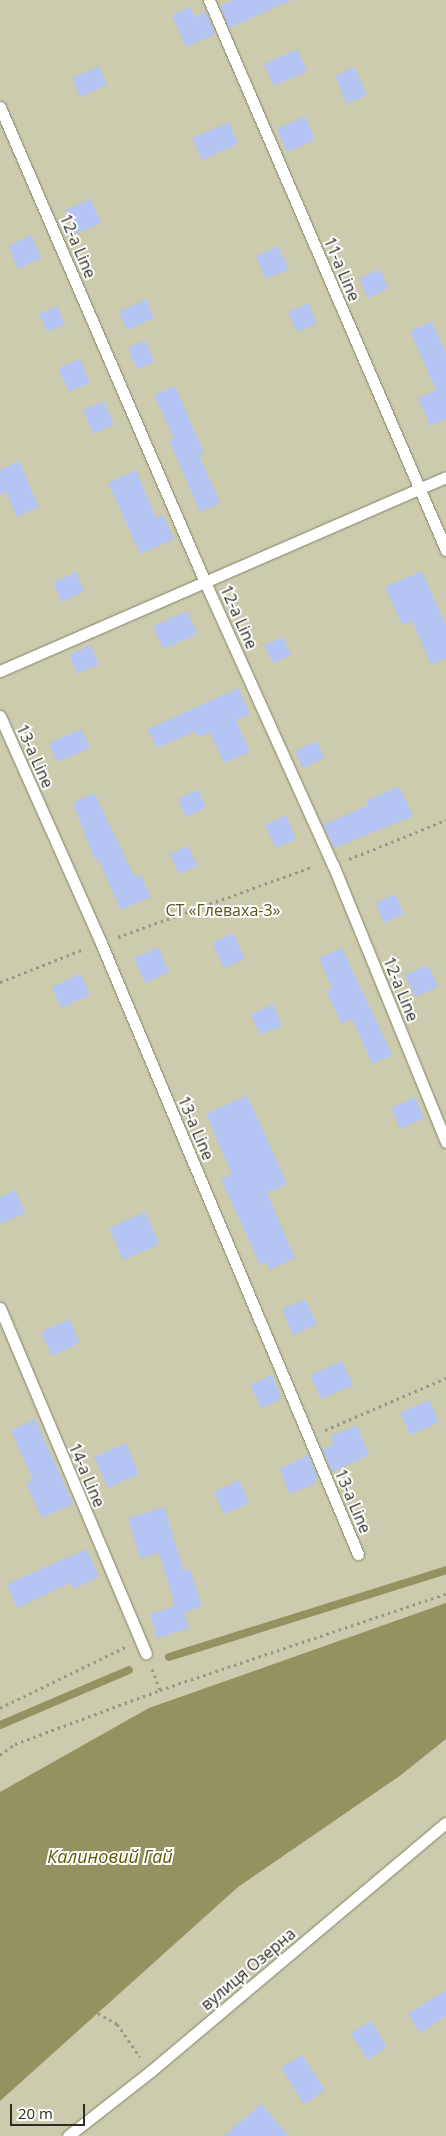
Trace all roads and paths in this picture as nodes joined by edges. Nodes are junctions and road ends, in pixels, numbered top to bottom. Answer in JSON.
{"nodes":[{"id":1,"x":209,"y":0,"type":"edge"},
{"id":2,"x":0,"y":107,"type":"edge"},
{"id":3,"x":446,"y":477,"type":"edge"},
{"id":4,"x":419,"y":488,"type":"junction"},
{"id":5,"x":446,"y":550,"type":"edge"},
{"id":6,"x":205,"y":582,"type":"junction"},
{"id":7,"x":0,"y":671,"type":"edge"},
{"id":8,"x":0,"y":716,"type":"edge"},
{"id":9,"x":446,"y":820,"type":"edge"},
{"id":10,"x":333,"y":865,"type":"junction"},
{"id":11,"x":100,"y":943,"type":"junction"},
{"id":12,"x":0,"y":982,"type":"edge"},
{"id":13,"x":446,"y":1142,"type":"edge"},
{"id":14,"x":0,"y":1308,"type":"edge"},
{"id":15,"x":446,"y":1378,"type":"edge"},
{"id":16,"x":309,"y":1437,"type":"junction"},
{"id":17,"x":358,"y":1554,"type":"dead end"},
{"id":18,"x":446,"y":1594,"type":"edge"},
{"id":19,"x":139,"y":1640,"type":"junction"},
{"id":20,"x":146,"y":1653,"type":"dead end"},
{"id":21,"x":0,"y":1708,"type":"edge"},
{"id":22,"x":0,"y":1755,"type":"edge"},
{"id":23,"x":446,"y":1823,"type":"edge"},
{"id":24,"x":98,"y":2013,"type":"dead end"},
{"id":25,"x":151,"y":2071,"type":"junction"},
{"id":26,"x":68,"y":2136,"type":"edge"}],
"edges":[{"from":1,"to":4,"type":"lane","name":"11-a Line"},
{"from":2,"to":6,"type":"lane","name":"12-a Line"},
{"from":3,"to":4,"type":"lane"},
{"from":4,"to":5,"type":"lane","name":"11-a Line"},
{"from":4,"to":6,"type":"lane"},
{"from":6,"to":7,"type":"lane"},
{"from":6,"to":10,"type":"lane","name":"12-a Line"},
{"from":8,"to":11,"type":"lane","name":"13-a Line"},
{"from":9,"to":10,"type":"path"},
{"from":10,"to":11,"type":"path"},
{"from":10,"to":13,"type":"lane","name":"12-a Line"},
{"from":11,"to":12,"type":"path"},
{"from":11,"to":16,"type":"lane","name":"13-a Line"},
{"from":14,"to":19,"type":"lane","name":"14-a Line"},
{"from":15,"to":16,"type":"path"},
{"from":16,"to":17,"type":"lane","name":"13-a Line"},
{"from":18,"to":22,"type":"path"},
{"from":19,"to":20,"type":"lane","name":"14-a Line"},
{"from":19,"to":21,"type":"path"},
{"from":23,"to":25,"type":"lane","name":"вулиця Озерна"},
{"from":24,"to":25,"type":"path"},
{"from":25,"to":26,"type":"lane","name":"вулиця Озерна"}]}
